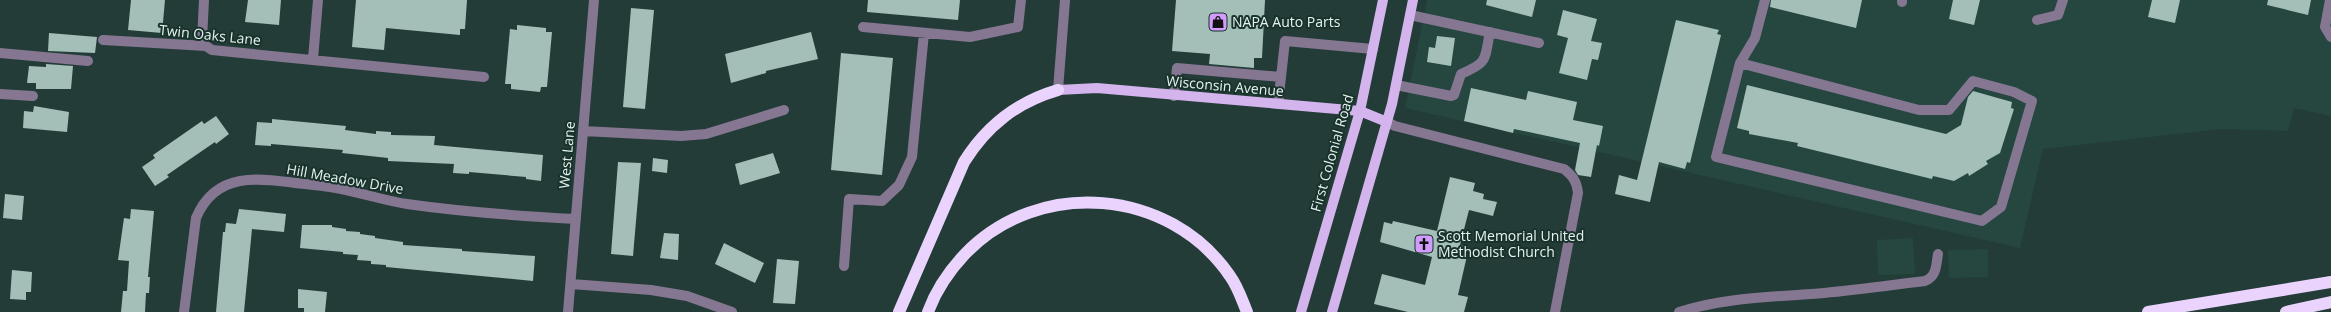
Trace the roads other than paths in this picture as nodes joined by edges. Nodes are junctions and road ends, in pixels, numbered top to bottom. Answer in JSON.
{"nodes":[{"id":1,"x":204,"y":0,"type":"edge"},
{"id":2,"x":318,"y":0,"type":"edge"},
{"id":3,"x":594,"y":0,"type":"edge"},
{"id":4,"x":1021,"y":0,"type":"edge"},
{"id":5,"x":1065,"y":0,"type":"edge"},
{"id":6,"x":1383,"y":0,"type":"edge"},
{"id":7,"x":1413,"y":0,"type":"edge"},
{"id":8,"x":1764,"y":0,"type":"edge"},
{"id":9,"x":2063,"y":0,"type":"edge"},
{"id":10,"x":2330,"y":0,"type":"edge"},
{"id":11,"x":1410,"y":15,"type":"junction"},
{"id":12,"x":2037,"y":20,"type":"dead end"},
{"id":13,"x":863,"y":27,"type":"dead end"},
{"id":14,"x":1490,"y":32,"type":"junction"},
{"id":15,"x":924,"y":33,"type":"junction"},
{"id":16,"x":2331,"y":37,"type":"edge"},
{"id":17,"x":103,"y":40,"type":"dead end"},
{"id":18,"x":1539,"y":42,"type":"dead end"},
{"id":19,"x":206,"y":46,"type":"junction"},
{"id":20,"x":1373,"y":49,"type":"junction"},
{"id":21,"x":0,"y":53,"type":"edge"},
{"id":22,"x":313,"y":59,"type":"junction"},
{"id":23,"x":88,"y":61,"type":"dead end"},
{"id":24,"x":1740,"y":63,"type":"junction"},
{"id":25,"x":484,"y":77,"type":"dead end"},
{"id":26,"x":1281,"y":77,"type":"junction"},
{"id":27,"x":1396,"y":85,"type":"junction"},
{"id":28,"x":1058,"y":90,"type":"junction"},
{"id":29,"x":0,"y":94,"type":"edge"},
{"id":30,"x":34,"y":96,"type":"dead end"},
{"id":31,"x":1174,"y":96,"type":"junction"},
{"id":32,"x":1278,"y":104,"type":"junction"},
{"id":33,"x":784,"y":110,"type":"dead end"},
{"id":34,"x":1360,"y":111,"type":"junction"},
{"id":35,"x":1387,"y":122,"type":"junction"},
{"id":36,"x":583,"y":130,"type":"junction"},
{"id":37,"x":576,"y":220,"type":"junction"},
{"id":38,"x":1938,"y":254,"type":"dead end"},
{"id":39,"x":844,"y":266,"type":"dead end"},
{"id":40,"x":2331,"y":282,"type":"edge"},
{"id":41,"x":571,"y":284,"type":"junction"},
{"id":42,"x":2331,"y":302,"type":"edge"},
{"id":43,"x":184,"y":312,"type":"edge"},
{"id":44,"x":568,"y":312,"type":"edge"},
{"id":45,"x":732,"y":312,"type":"edge"},
{"id":46,"x":900,"y":312,"type":"edge"},
{"id":47,"x":928,"y":312,"type":"edge"},
{"id":48,"x":1247,"y":312,"type":"edge"},
{"id":49,"x":1300,"y":312,"type":"edge"},
{"id":50,"x":1332,"y":312,"type":"edge"},
{"id":51,"x":1555,"y":312,"type":"edge"},
{"id":52,"x":1679,"y":312,"type":"edge"},
{"id":53,"x":2148,"y":312,"type":"edge"},
{"id":54,"x":2286,"y":312,"type":"edge"}],
"edges":[{"from":1,"to":19,"type":"street"},
{"from":2,"to":22,"type":"street"},
{"from":3,"to":36,"type":"street","name":"West Lane"},
{"from":4,"to":15,"type":"street"},
{"from":5,"to":28,"type":"street"},
{"from":6,"to":20,"type":"main road","name":"First Colonial Road"},
{"from":7,"to":11,"type":"main road"},
{"from":8,"to":24,"type":"street"},
{"from":9,"to":12,"type":"street"},
{"from":10,"to":16,"type":"street"},
{"from":11,"to":14,"type":"street"},
{"from":11,"to":27,"type":"main road"},
{"from":13,"to":15,"type":"street"},
{"from":14,"to":18,"type":"street"},
{"from":14,"to":27,"type":"street"},
{"from":15,"to":39,"type":"street"},
{"from":17,"to":19,"type":"street","name":"Twin Oaks Lane"},
{"from":19,"to":22,"type":"street","name":"Twin Oaks Lane"},
{"from":20,"to":26,"type":"street"},
{"from":20,"to":34,"type":"main road","name":"First Colonial Road"},
{"from":21,"to":23,"type":"street"},
{"from":22,"to":25,"type":"street","name":"Twin Oaks Lane"},
{"from":24,"to":24,"type":"street"},
{"from":26,"to":31,"type":"street"},
{"from":26,"to":32,"type":"street"},
{"from":27,"to":35,"type":"main road"},
{"from":28,"to":31,"type":"main road","name":"Wisconsin Avenue"},
{"from":28,"to":46,"type":"highway"},
{"from":29,"to":30,"type":"street"},
{"from":31,"to":32,"type":"main road","name":"Wisconsin Avenue"},
{"from":32,"to":34,"type":"main road","name":"Wisconsin Avenue"},
{"from":33,"to":36,"type":"street"},
{"from":34,"to":35,"type":"main road","name":"Wisconsin Avenue"},
{"from":34,"to":49,"type":"main road","name":"First Colonial Road"},
{"from":35,"to":50,"type":"main road"},
{"from":35,"to":51,"type":"street"},
{"from":36,"to":37,"type":"street","name":"West Lane"},
{"from":37,"to":41,"type":"street","name":"West Lane"},
{"from":37,"to":43,"type":"street","name":"Hill Meadow Drive"},
{"from":38,"to":52,"type":"street"},
{"from":40,"to":53,"type":"highway"},
{"from":41,"to":44,"type":"street","name":"West Lane"},
{"from":41,"to":45,"type":"street"},
{"from":42,"to":54,"type":"highway"},
{"from":47,"to":48,"type":"highway"}]}
